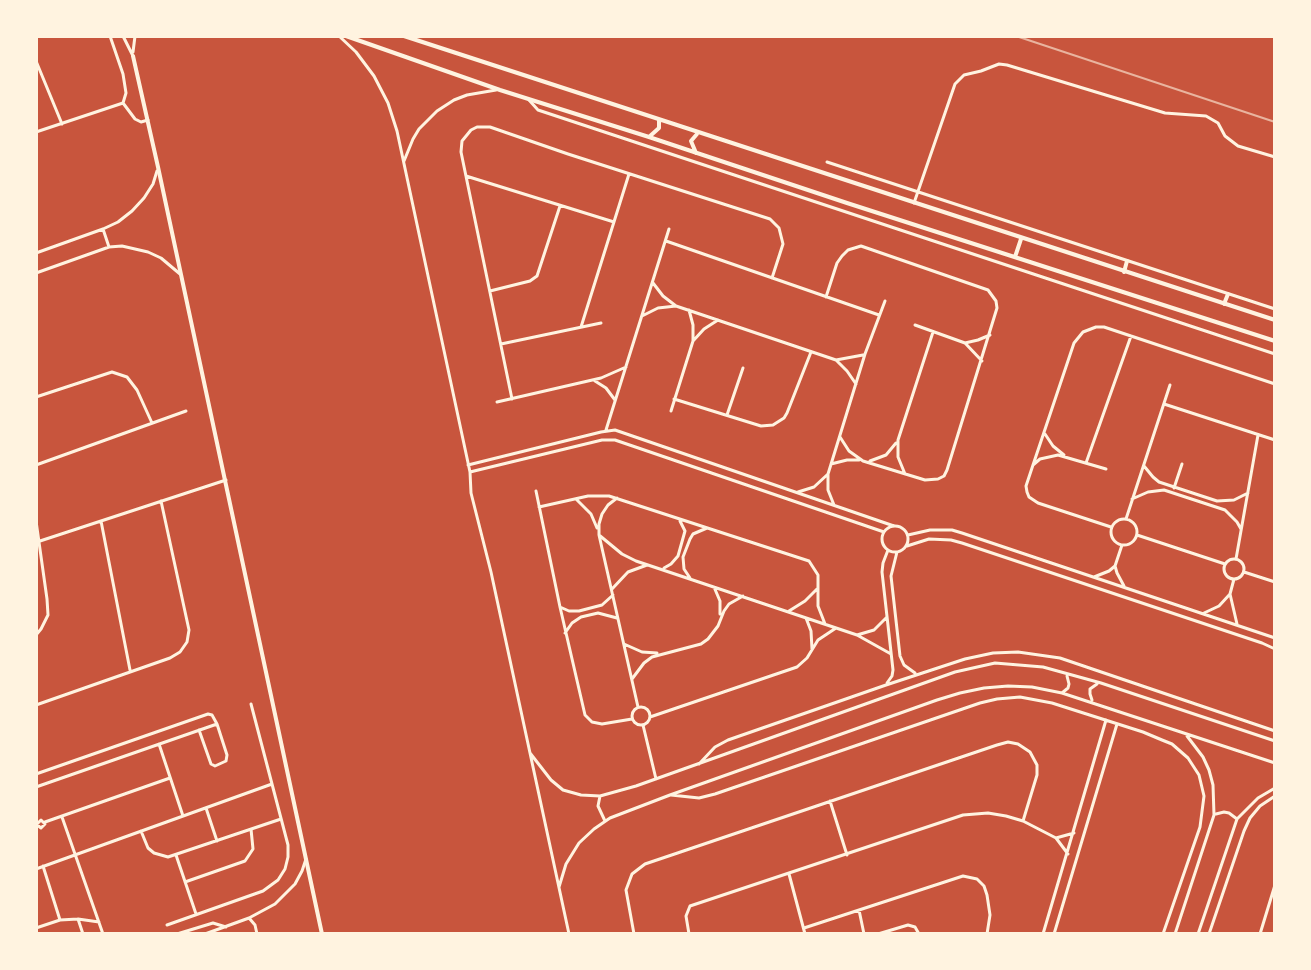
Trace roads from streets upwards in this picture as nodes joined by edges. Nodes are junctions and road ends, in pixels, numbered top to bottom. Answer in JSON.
{"nodes":[{"id":1,"x":110,"y":36,"type":"edge"},
{"id":2,"x":123,"y":36,"type":"edge"},
{"id":3,"x":135,"y":36,"type":"edge"},
{"id":4,"x":339,"y":36,"type":"edge"},
{"id":5,"x":346,"y":36,"type":"edge"},
{"id":6,"x":404,"y":36,"type":"edge"},
{"id":7,"x":133,"y":56,"type":"junction"},
{"id":8,"x":36,"y":61,"type":"edge"},
{"id":9,"x":500,"y":90,"type":"junction"},
{"id":10,"x":527,"y":97,"type":"junction"},
{"id":11,"x":123,"y":103,"type":"junction"},
{"id":12,"x":659,"y":119,"type":"junction"},
{"id":13,"x":148,"y":120,"type":"junction"},
{"id":14,"x":62,"y":124,"type":"junction"},
{"id":15,"x":36,"y":132,"type":"edge"},
{"id":16,"x":699,"y":133,"type":"junction"},
{"id":17,"x":649,"y":137,"type":"junction"},
{"id":18,"x":696,"y":153,"type":"junction"},
{"id":19,"x":1275,"y":157,"type":"edge"},
{"id":20,"x":404,"y":161,"type":"junction"},
{"id":21,"x":827,"y":162,"type":"dead end"},
{"id":22,"x":158,"y":167,"type":"junction"},
{"id":23,"x":629,"y":174,"type":"junction"},
{"id":24,"x":466,"y":176,"type":"junction"},
{"id":25,"x":918,"y":192,"type":"junction"},
{"id":26,"x":847,"y":203,"type":"junction"},
{"id":27,"x":914,"y":203,"type":"junction"},
{"id":28,"x":560,"y":206,"type":"junction"},
{"id":29,"x":843,"y":211,"type":"junction"},
{"id":30,"x":614,"y":222,"type":"junction"},
{"id":31,"x":103,"y":229,"type":"junction"},
{"id":32,"x":669,"y":229,"type":"dead end"},
{"id":33,"x":1021,"y":239,"type":"junction"},
{"id":34,"x":666,"y":241,"type":"junction"},
{"id":35,"x":109,"y":247,"type":"junction"},
{"id":36,"x":36,"y":253,"type":"edge"},
{"id":37,"x":1015,"y":257,"type":"junction"},
{"id":38,"x":1127,"y":261,"type":"junction"},
{"id":39,"x":1058,"y":272,"type":"junction"},
{"id":40,"x":1124,"y":272,"type":"junction"},
{"id":41,"x":36,"y":273,"type":"edge"},
{"id":42,"x":182,"y":276,"type":"junction"},
{"id":43,"x":772,"y":278,"type":"junction"},
{"id":44,"x":1055,"y":281,"type":"junction"},
{"id":45,"x":653,"y":283,"type":"junction"},
{"id":46,"x":490,"y":291,"type":"junction"},
{"id":47,"x":1228,"y":294,"type":"junction"},
{"id":48,"x":826,"y":297,"type":"junction"},
{"id":49,"x":885,"y":301,"type":"dead end"},
{"id":50,"x":1224,"y":304,"type":"junction"},
{"id":51,"x":676,"y":306,"type":"junction"},
{"id":52,"x":1275,"y":309,"type":"edge"},
{"id":53,"x":689,"y":310,"type":"junction"},
{"id":54,"x":879,"y":315,"type":"junction"},
{"id":55,"x":642,"y":316,"type":"junction"},
{"id":56,"x":718,"y":320,"type":"junction"},
{"id":57,"x":1275,"y":320,"type":"edge"},
{"id":58,"x":601,"y":323,"type":"dead end"},
{"id":59,"x":915,"y":325,"type":"dead end"},
{"id":60,"x":581,"y":327,"type":"junction"},
{"id":61,"x":933,"y":332,"type":"junction"},
{"id":62,"x":990,"y":335,"type":"junction"},
{"id":63,"x":1131,"y":336,"type":"junction"},
{"id":64,"x":693,"y":341,"type":"junction"},
{"id":65,"x":1275,"y":341,"type":"edge"},
{"id":66,"x":965,"y":343,"type":"junction"},
{"id":67,"x":501,"y":344,"type":"junction"},
{"id":68,"x":811,"y":352,"type":"junction"},
{"id":69,"x":865,"y":354,"type":"junction"},
{"id":70,"x":1275,"y":354,"type":"edge"},
{"id":71,"x":836,"y":360,"type":"junction"},
{"id":72,"x":982,"y":361,"type":"junction"},
{"id":73,"x":626,"y":367,"type":"junction"},
{"id":74,"x":743,"y":368,"type":"dead end"},
{"id":75,"x":592,"y":380,"type":"junction"},
{"id":76,"x":856,"y":384,"type":"junction"},
{"id":77,"x":1275,"y":384,"type":"edge"},
{"id":78,"x":1170,"y":385,"type":"dead end"},
{"id":79,"x":36,"y":397,"type":"edge"},
{"id":80,"x":512,"y":399,"type":"junction"},
{"id":81,"x":674,"y":399,"type":"junction"},
{"id":82,"x":615,"y":401,"type":"junction"},
{"id":83,"x":497,"y":402,"type":"dead end"},
{"id":84,"x":1164,"y":404,"type":"junction"},
{"id":85,"x":186,"y":411,"type":"dead end"},
{"id":86,"x":671,"y":411,"type":"dead end"},
{"id":87,"x":727,"y":415,"type":"junction"},
{"id":88,"x":152,"y":423,"type":"junction"},
{"id":89,"x":606,"y":430,"type":"junction"},
{"id":90,"x":1044,"y":431,"type":"junction"},
{"id":91,"x":1258,"y":435,"type":"junction"},
{"id":92,"x":840,"y":437,"type":"junction"},
{"id":93,"x":898,"y":440,"type":"junction"},
{"id":94,"x":1275,"y":440,"type":"edge"},
{"id":95,"x":1067,"y":457,"type":"junction"},
{"id":96,"x":866,"y":461,"type":"junction"},
{"id":97,"x":1086,"y":463,"type":"junction"},
{"id":98,"x":831,"y":464,"type":"junction"},
{"id":99,"x":1182,"y":464,"type":"dead end"},
{"id":100,"x":36,"y":465,"type":"edge"},
{"id":101,"x":468,"y":465,"type":"junction"},
{"id":102,"x":1033,"y":465,"type":"junction"},
{"id":103,"x":1143,"y":465,"type":"junction"},
{"id":104,"x":1106,"y":469,"type":"dead end"},
{"id":105,"x":470,"y":472,"type":"junction"},
{"id":106,"x":828,"y":474,"type":"junction"},
{"id":107,"x":905,"y":474,"type":"junction"},
{"id":108,"x":226,"y":480,"type":"junction"},
{"id":109,"x":1174,"y":488,"type":"junction"},
{"id":110,"x":536,"y":491,"type":"dead end"},
{"id":111,"x":796,"y":492,"type":"junction"},
{"id":112,"x":1248,"y":493,"type":"junction"},
{"id":113,"x":576,"y":498,"type":"junction"},
{"id":114,"x":617,"y":498,"type":"junction"},
{"id":115,"x":1132,"y":499,"type":"junction"},
{"id":116,"x":161,"y":501,"type":"junction"},
{"id":117,"x":834,"y":505,"type":"junction"},
{"id":118,"x":539,"y":507,"type":"junction"},
{"id":119,"x":678,"y":519,"type":"junction"},
{"id":120,"x":1126,"y":519,"type":"junction"},
{"id":121,"x":36,"y":521,"type":"edge"},
{"id":122,"x":101,"y":521,"type":"junction"},
{"id":123,"x":894,"y":526,"type":"junction"},
{"id":124,"x":1111,"y":527,"type":"junction"},
{"id":125,"x":708,"y":528,"type":"junction"},
{"id":126,"x":1241,"y":529,"type":"junction"},
{"id":127,"x":884,"y":532,"type":"junction"},
{"id":128,"x":599,"y":535,"type":"junction"},
{"id":129,"x":908,"y":535,"type":"junction"},
{"id":130,"x":1137,"y":535,"type":"junction"},
{"id":131,"x":40,"y":541,"type":"junction"},
{"id":132,"x":1122,"y":545,"type":"junction"},
{"id":133,"x":907,"y":546,"type":"junction"},
{"id":134,"x":888,"y":550,"type":"junction"},
{"id":135,"x":897,"y":552,"type":"junction"},
{"id":136,"x":1236,"y":559,"type":"junction"},
{"id":137,"x":1225,"y":564,"type":"junction"},
{"id":138,"x":650,"y":565,"type":"junction"},
{"id":139,"x":1115,"y":566,"type":"junction"},
{"id":140,"x":662,"y":569,"type":"junction"},
{"id":141,"x":1244,"y":572,"type":"junction"},
{"id":142,"x":1094,"y":577,"type":"junction"},
{"id":143,"x":690,"y":578,"type":"junction"},
{"id":144,"x":1234,"y":579,"type":"junction"},
{"id":145,"x":1275,"y":582,"type":"edge"},
{"id":146,"x":714,"y":586,"type":"junction"},
{"id":147,"x":819,"y":586,"type":"junction"},
{"id":148,"x":1125,"y":587,"type":"junction"},
{"id":149,"x":612,"y":589,"type":"junction"},
{"id":150,"x":1230,"y":594,"type":"junction"},
{"id":151,"x":613,"y":595,"type":"junction"},
{"id":152,"x":743,"y":596,"type":"junction"},
{"id":153,"x":560,"y":607,"type":"junction"},
{"id":154,"x":787,"y":611,"type":"junction"},
{"id":155,"x":1204,"y":613,"type":"junction"},
{"id":156,"x":887,"y":617,"type":"junction"},
{"id":157,"x":720,"y":618,"type":"junction"},
{"id":158,"x":806,"y":618,"type":"junction"},
{"id":159,"x":618,"y":619,"type":"junction"},
{"id":160,"x":825,"y":624,"type":"junction"},
{"id":161,"x":1237,"y":624,"type":"junction"},
{"id":162,"x":836,"y":628,"type":"junction"},
{"id":163,"x":565,"y":633,"type":"junction"},
{"id":164,"x":36,"y":635,"type":"edge"},
{"id":165,"x":857,"y":635,"type":"junction"},
{"id":166,"x":1275,"y":638,"type":"edge"},
{"id":167,"x":624,"y":644,"type":"junction"},
{"id":168,"x":1275,"y":649,"type":"edge"},
{"id":169,"x":811,"y":652,"type":"junction"},
{"id":170,"x":661,"y":653,"type":"junction"},
{"id":171,"x":891,"y":654,"type":"junction"},
{"id":172,"x":951,"y":664,"type":"junction"},
{"id":173,"x":131,"y":672,"type":"junction"},
{"id":174,"x":955,"y":672,"type":"junction"},
{"id":175,"x":1065,"y":673,"type":"junction"},
{"id":176,"x":919,"y":674,"type":"junction"},
{"id":177,"x":632,"y":679,"type":"junction"},
{"id":178,"x":1101,"y":683,"type":"junction"},
{"id":179,"x":886,"y":685,"type":"junction"},
{"id":180,"x":1062,"y":693,"type":"junction"},
{"id":181,"x":1093,"y":702,"type":"junction"},
{"id":182,"x":251,"y":704,"type":"dead end"},
{"id":183,"x":835,"y":704,"type":"junction"},
{"id":184,"x":36,"y":705,"type":"edge"},
{"id":185,"x":638,"y":707,"type":"junction"},
{"id":186,"x":839,"y":714,"type":"junction"},
{"id":187,"x":650,"y":717,"type":"junction"},
{"id":188,"x":632,"y":719,"type":"junction"},
{"id":189,"x":1106,"y":720,"type":"junction"},
{"id":190,"x":217,"y":724,"type":"junction"},
{"id":191,"x":1117,"y":724,"type":"junction"},
{"id":192,"x":643,"y":725,"type":"junction"},
{"id":193,"x":1265,"y":727,"type":"junction"},
{"id":194,"x":199,"y":730,"type":"junction"},
{"id":195,"x":1275,"y":731,"type":"edge"},
{"id":196,"x":1184,"y":733,"type":"junction"},
{"id":197,"x":1261,"y":737,"type":"junction"},
{"id":198,"x":1275,"y":741,"type":"edge"},
{"id":199,"x":159,"y":744,"type":"junction"},
{"id":200,"x":529,"y":752,"type":"junction"},
{"id":201,"x":1275,"y":763,"type":"edge"},
{"id":202,"x":699,"y":764,"type":"junction"},
{"id":203,"x":36,"y":774,"type":"edge"},
{"id":204,"x":170,"y":778,"type":"junction"},
{"id":205,"x":656,"y":779,"type":"junction"},
{"id":206,"x":272,"y":784,"type":"junction"},
{"id":207,"x":36,"y":787,"type":"edge"},
{"id":208,"x":1275,"y":788,"type":"edge"},
{"id":209,"x":670,"y":795,"type":"junction"},
{"id":210,"x":600,"y":796,"type":"junction"},
{"id":211,"x":1275,"y":796,"type":"edge"},
{"id":212,"x":830,"y":801,"type":"junction"},
{"id":213,"x":206,"y":808,"type":"junction"},
{"id":214,"x":1214,"y":815,"type":"junction"},
{"id":215,"x":62,"y":816,"type":"junction"},
{"id":216,"x":183,"y":816,"type":"junction"},
{"id":217,"x":281,"y":819,"type":"junction"},
{"id":218,"x":1237,"y":819,"type":"junction"},
{"id":219,"x":605,"y":821,"type":"junction"},
{"id":220,"x":1023,"y":821,"type":"junction"},
{"id":221,"x":37,"y":826,"type":"edge"},
{"id":222,"x":251,"y":829,"type":"junction"},
{"id":223,"x":141,"y":831,"type":"junction"},
{"id":224,"x":1074,"y":833,"type":"junction"},
{"id":225,"x":1056,"y":838,"type":"junction"},
{"id":226,"x":217,"y":841,"type":"junction"},
{"id":227,"x":1194,"y":848,"type":"junction"},
{"id":228,"x":1227,"y":848,"type":"junction"},
{"id":229,"x":1203,"y":850,"type":"junction"},
{"id":230,"x":1238,"y":852,"type":"junction"},
{"id":231,"x":1068,"y":854,"type":"junction"},
{"id":232,"x":75,"y":855,"type":"junction"},
{"id":233,"x":176,"y":855,"type":"junction"},
{"id":234,"x":847,"y":855,"type":"junction"},
{"id":235,"x":306,"y":857,"type":"junction"},
{"id":236,"x":43,"y":866,"type":"junction"},
{"id":237,"x":36,"y":869,"type":"edge"},
{"id":238,"x":789,"y":874,"type":"junction"},
{"id":239,"x":185,"y":882,"type":"junction"},
{"id":240,"x":1275,"y":885,"type":"edge"},
{"id":241,"x":558,"y":888,"type":"junction"},
{"id":242,"x":1053,"y":901,"type":"junction"},
{"id":243,"x":1063,"y":904,"type":"junction"},
{"id":244,"x":859,"y":910,"type":"junction"},
{"id":245,"x":1170,"y":913,"type":"junction"},
{"id":246,"x":196,"y":914,"type":"junction"},
{"id":247,"x":1181,"y":916,"type":"junction"},
{"id":248,"x":249,"y":918,"type":"junction"},
{"id":249,"x":78,"y":919,"type":"junction"},
{"id":250,"x":60,"y":920,"type":"junction"},
{"id":251,"x":99,"y":922,"type":"junction"},
{"id":252,"x":167,"y":925,"type":"dead end"},
{"id":253,"x":226,"y":927,"type":"junction"},
{"id":254,"x":36,"y":928,"type":"edge"},
{"id":255,"x":804,"y":928,"type":"junction"},
{"id":256,"x":83,"y":934,"type":"edge"},
{"id":257,"x":103,"y":934,"type":"edge"},
{"id":258,"x":177,"y":934,"type":"edge"},
{"id":259,"x":205,"y":934,"type":"edge"},
{"id":260,"x":257,"y":934,"type":"edge"},
{"id":261,"x":322,"y":934,"type":"edge"},
{"id":262,"x":569,"y":934,"type":"edge"},
{"id":263,"x":634,"y":934,"type":"edge"},
{"id":264,"x":689,"y":934,"type":"edge"},
{"id":265,"x":805,"y":934,"type":"edge"},
{"id":266,"x":864,"y":934,"type":"edge"},
{"id":267,"x":878,"y":934,"type":"edge"},
{"id":268,"x":919,"y":934,"type":"edge"},
{"id":269,"x":987,"y":934,"type":"edge"},
{"id":270,"x":1043,"y":934,"type":"edge"},
{"id":271,"x":1054,"y":934,"type":"edge"},
{"id":272,"x":1163,"y":934,"type":"edge"},
{"id":273,"x":1175,"y":934,"type":"edge"},
{"id":274,"x":1198,"y":934,"type":"edge"},
{"id":275,"x":1209,"y":934,"type":"edge"},
{"id":276,"x":1260,"y":934,"type":"edge"}],
"edges":[{"from":1,"to":11,"type":"street"},
{"from":2,"to":7,"type":"street"},
{"from":3,"to":7,"type":"street"},
{"from":4,"to":20,"type":"street"},
{"from":5,"to":9,"type":"street"},
{"from":6,"to":12,"type":"street"},
{"from":7,"to":13,"type":"street"},
{"from":8,"to":14,"type":"street"},
{"from":9,"to":10,"type":"street"},
{"from":9,"to":20,"type":"street"},
{"from":10,"to":17,"type":"street"},
{"from":10,"to":29,"type":"street"},
{"from":11,"to":13,"type":"street"},
{"from":11,"to":14,"type":"street"},
{"from":12,"to":16,"type":"street"},
{"from":12,"to":17,"type":"street"},
{"from":13,"to":22,"type":"street"},
{"from":14,"to":15,"type":"street"},
{"from":16,"to":18,"type":"street"},
{"from":16,"to":27,"type":"street"},
{"from":17,"to":18,"type":"street"},
{"from":18,"to":26,"type":"street"},
{"from":19,"to":25,"type":"street"},
{"from":20,"to":101,"type":"street"},
{"from":21,"to":25,"type":"street"},
{"from":22,"to":31,"type":"street"},
{"from":22,"to":42,"type":"street"},
{"from":23,"to":24,"type":"street"},
{"from":23,"to":30,"type":"street"},
{"from":23,"to":43,"type":"street"},
{"from":24,"to":28,"type":"street"},
{"from":24,"to":46,"type":"street"},
{"from":25,"to":27,"type":"street"},
{"from":25,"to":38,"type":"street"},
{"from":26,"to":29,"type":"street"},
{"from":26,"to":37,"type":"street"},
{"from":27,"to":33,"type":"street"},
{"from":28,"to":30,"type":"street"},
{"from":28,"to":46,"type":"street"},
{"from":29,"to":44,"type":"street"},
{"from":30,"to":60,"type":"street"},
{"from":31,"to":35,"type":"street"},
{"from":31,"to":36,"type":"street"},
{"from":32,"to":34,"type":"street"},
{"from":33,"to":37,"type":"street"},
{"from":33,"to":40,"type":"street"},
{"from":34,"to":43,"type":"street"},
{"from":34,"to":45,"type":"street"},
{"from":35,"to":41,"type":"street"},
{"from":35,"to":42,"type":"street"},
{"from":37,"to":39,"type":"street"},
{"from":38,"to":40,"type":"street"},
{"from":38,"to":47,"type":"street"},
{"from":39,"to":44,"type":"street"},
{"from":39,"to":65,"type":"street"},
{"from":40,"to":50,"type":"street"},
{"from":42,"to":108,"type":"street"},
{"from":43,"to":48,"type":"street"},
{"from":44,"to":70,"type":"street"},
{"from":45,"to":51,"type":"street"},
{"from":45,"to":55,"type":"street"},
{"from":46,"to":67,"type":"street"},
{"from":47,"to":50,"type":"street"},
{"from":47,"to":52,"type":"street"},
{"from":48,"to":54,"type":"street"},
{"from":48,"to":62,"type":"street"},
{"from":49,"to":54,"type":"street"},
{"from":50,"to":57,"type":"street"},
{"from":51,"to":53,"type":"street"},
{"from":51,"to":55,"type":"street"},
{"from":53,"to":56,"type":"street"},
{"from":53,"to":64,"type":"street"},
{"from":54,"to":69,"type":"street"},
{"from":55,"to":73,"type":"street"},
{"from":56,"to":64,"type":"street"},
{"from":56,"to":68,"type":"street"},
{"from":58,"to":60,"type":"street"},
{"from":59,"to":61,"type":"street"},
{"from":60,"to":67,"type":"street"},
{"from":61,"to":66,"type":"street"},
{"from":61,"to":93,"type":"street"},
{"from":62,"to":66,"type":"street"},
{"from":62,"to":72,"type":"street"},
{"from":63,"to":77,"type":"street"},
{"from":63,"to":90,"type":"street"},
{"from":63,"to":97,"type":"street"},
{"from":64,"to":81,"type":"street"},
{"from":66,"to":72,"type":"street"},
{"from":67,"to":80,"type":"street"},
{"from":68,"to":71,"type":"street"},
{"from":68,"to":87,"type":"street"},
{"from":69,"to":71,"type":"street"},
{"from":69,"to":76,"type":"street"},
{"from":71,"to":76,"type":"street"},
{"from":72,"to":107,"type":"street"},
{"from":73,"to":75,"type":"street"},
{"from":73,"to":82,"type":"street"},
{"from":74,"to":87,"type":"street"},
{"from":75,"to":80,"type":"street"},
{"from":75,"to":82,"type":"street"},
{"from":76,"to":92,"type":"street"},
{"from":78,"to":84,"type":"street"},
{"from":79,"to":88,"type":"street"},
{"from":80,"to":83,"type":"street"},
{"from":81,"to":86,"type":"street"},
{"from":81,"to":87,"type":"street"},
{"from":82,"to":89,"type":"street"},
{"from":84,"to":91,"type":"street"},
{"from":84,"to":103,"type":"street"},
{"from":85,"to":88,"type":"street"},
{"from":88,"to":100,"type":"street"},
{"from":89,"to":101,"type":"street"},
{"from":89,"to":111,"type":"street"},
{"from":90,"to":95,"type":"street"},
{"from":90,"to":102,"type":"street"},
{"from":91,"to":94,"type":"street"},
{"from":91,"to":112,"type":"street"},
{"from":92,"to":96,"type":"street"},
{"from":92,"to":98,"type":"street"},
{"from":93,"to":96,"type":"street"},
{"from":93,"to":107,"type":"street"},
{"from":95,"to":97,"type":"street"},
{"from":95,"to":102,"type":"street"},
{"from":96,"to":98,"type":"street"},
{"from":96,"to":107,"type":"street"},
{"from":97,"to":104,"type":"street"},
{"from":98,"to":106,"type":"street"},
{"from":99,"to":109,"type":"street"},
{"from":101,"to":105,"type":"street"},
{"from":102,"to":124,"type":"street"},
{"from":103,"to":109,"type":"street"},
{"from":103,"to":115,"type":"street"},
{"from":105,"to":127,"type":"street"},
{"from":105,"to":200,"type":"street"},
{"from":106,"to":111,"type":"street"},
{"from":106,"to":117,"type":"street"},
{"from":108,"to":116,"type":"street"},
{"from":108,"to":235,"type":"street"},
{"from":109,"to":112,"type":"street"},
{"from":110,"to":118,"type":"street"},
{"from":111,"to":117,"type":"street"},
{"from":112,"to":126,"type":"street"},
{"from":113,"to":114,"type":"street"},
{"from":113,"to":118,"type":"street"},
{"from":113,"to":128,"type":"street"},
{"from":114,"to":119,"type":"street"},
{"from":114,"to":128,"type":"street"},
{"from":115,"to":120,"type":"street"},
{"from":115,"to":126,"type":"street"},
{"from":116,"to":122,"type":"street"},
{"from":116,"to":173,"type":"street"},
{"from":117,"to":123,"type":"street"},
{"from":118,"to":153,"type":"street"},
{"from":119,"to":125,"type":"street"},
{"from":119,"to":140,"type":"street"},
{"from":120,"to":124,"type":"street"},
{"from":120,"to":130,"type":"street"},
{"from":121,"to":131,"type":"street"},
{"from":122,"to":131,"type":"street"},
{"from":122,"to":173,"type":"street"},
{"from":123,"to":127,"type":"street"},
{"from":123,"to":129,"type":"street"},
{"from":124,"to":132,"type":"street"},
{"from":125,"to":143,"type":"street"},
{"from":125,"to":147,"type":"street"},
{"from":126,"to":136,"type":"street"},
{"from":127,"to":134,"type":"street"},
{"from":128,"to":138,"type":"street"},
{"from":128,"to":149,"type":"street"},
{"from":129,"to":133,"type":"street"},
{"from":129,"to":142,"type":"street"},
{"from":130,"to":132,"type":"street"},
{"from":130,"to":137,"type":"street"},
{"from":131,"to":164,"type":"street"},
{"from":132,"to":139,"type":"street"},
{"from":133,"to":135,"type":"street"},
{"from":133,"to":168,"type":"street"},
{"from":134,"to":135,"type":"street"},
{"from":134,"to":156,"type":"street"},
{"from":135,"to":176,"type":"street"},
{"from":136,"to":137,"type":"street"},
{"from":136,"to":141,"type":"street"},
{"from":137,"to":144,"type":"street"},
{"from":138,"to":140,"type":"street"},
{"from":138,"to":149,"type":"street"},
{"from":139,"to":142,"type":"street"},
{"from":139,"to":148,"type":"street"},
{"from":140,"to":143,"type":"street"},
{"from":141,"to":144,"type":"street"},
{"from":141,"to":145,"type":"street"},
{"from":142,"to":148,"type":"street"},
{"from":143,"to":146,"type":"street"},
{"from":144,"to":150,"type":"street"},
{"from":146,"to":152,"type":"street"},
{"from":146,"to":157,"type":"street"},
{"from":147,"to":154,"type":"street"},
{"from":147,"to":160,"type":"street"},
{"from":148,"to":155,"type":"street"},
{"from":149,"to":151,"type":"street"},
{"from":150,"to":155,"type":"street"},
{"from":150,"to":161,"type":"street"},
{"from":151,"to":153,"type":"street"},
{"from":151,"to":159,"type":"street"},
{"from":152,"to":154,"type":"street"},
{"from":152,"to":157,"type":"street"},
{"from":153,"to":163,"type":"street"},
{"from":154,"to":158,"type":"street"},
{"from":155,"to":161,"type":"street"},
{"from":156,"to":165,"type":"street"},
{"from":156,"to":171,"type":"street"},
{"from":157,"to":170,"type":"street"},
{"from":158,"to":160,"type":"street"},
{"from":158,"to":169,"type":"street"},
{"from":159,"to":163,"type":"street"},
{"from":159,"to":167,"type":"street"},
{"from":160,"to":162,"type":"street"},
{"from":161,"to":166,"type":"street"},
{"from":162,"to":165,"type":"street"},
{"from":162,"to":169,"type":"street"},
{"from":163,"to":188,"type":"street"},
{"from":165,"to":171,"type":"street"},
{"from":167,"to":170,"type":"street"},
{"from":167,"to":177,"type":"street"},
{"from":169,"to":187,"type":"street"},
{"from":170,"to":177,"type":"street"},
{"from":171,"to":179,"type":"street"},
{"from":172,"to":174,"type":"street"},
{"from":172,"to":176,"type":"street"},
{"from":172,"to":193,"type":"street"},
{"from":173,"to":184,"type":"street"},
{"from":174,"to":175,"type":"street"},
{"from":174,"to":186,"type":"street"},
{"from":175,"to":178,"type":"street"},
{"from":175,"to":180,"type":"street"},
{"from":176,"to":179,"type":"street"},
{"from":177,"to":185,"type":"street"},
{"from":178,"to":181,"type":"street"},
{"from":178,"to":197,"type":"street"},
{"from":179,"to":183,"type":"street"},
{"from":180,"to":181,"type":"street"},
{"from":180,"to":209,"type":"street"},
{"from":181,"to":196,"type":"street"},
{"from":182,"to":206,"type":"street"},
{"from":183,"to":186,"type":"street"},
{"from":183,"to":202,"type":"street"},
{"from":185,"to":187,"type":"street"},
{"from":185,"to":188,"type":"street"},
{"from":186,"to":202,"type":"street"},
{"from":187,"to":192,"type":"street"},
{"from":188,"to":192,"type":"street"},
{"from":189,"to":191,"type":"street"},
{"from":189,"to":209,"type":"street"},
{"from":189,"to":224,"type":"street"},
{"from":190,"to":194,"type":"street"},
{"from":190,"to":194,"type":"street"},
{"from":190,"to":203,"type":"street"},
{"from":191,"to":227,"type":"street"},
{"from":191,"to":243,"type":"street"},
{"from":192,"to":205,"type":"street"},
{"from":193,"to":195,"type":"street"},
{"from":193,"to":197,"type":"street"},
{"from":194,"to":199,"type":"street"},
{"from":196,"to":201,"type":"street"},
{"from":196,"to":214,"type":"street"},
{"from":197,"to":198,"type":"street"},
{"from":199,"to":204,"type":"street"},
{"from":199,"to":207,"type":"street"},
{"from":200,"to":210,"type":"street"},
{"from":200,"to":241,"type":"street"},
{"from":202,"to":205,"type":"street"},
{"from":204,"to":215,"type":"street"},
{"from":204,"to":216,"type":"street"},
{"from":205,"to":210,"type":"street"},
{"from":206,"to":213,"type":"street"},
{"from":206,"to":217,"type":"street"},
{"from":208,"to":218,"type":"street"},
{"from":209,"to":219,"type":"street"},
{"from":210,"to":219,"type":"street"},
{"from":211,"to":230,"type":"street"},
{"from":212,"to":220,"type":"street"},
{"from":212,"to":234,"type":"street"},
{"from":212,"to":263,"type":"street"},
{"from":213,"to":216,"type":"street"},
{"from":213,"to":226,"type":"street"},
{"from":214,"to":218,"type":"street"},
{"from":214,"to":229,"type":"street"},
{"from":215,"to":221,"type":"street"},
{"from":215,"to":232,"type":"street"},
{"from":216,"to":223,"type":"street"},
{"from":217,"to":222,"type":"street"},
{"from":217,"to":246,"type":"street"},
{"from":218,"to":228,"type":"street"},
{"from":219,"to":241,"type":"street"},
{"from":220,"to":225,"type":"street"},
{"from":220,"to":234,"type":"street"},
{"from":222,"to":226,"type":"street"},
{"from":222,"to":239,"type":"street"},
{"from":223,"to":232,"type":"street"},
{"from":223,"to":233,"type":"street"},
{"from":224,"to":225,"type":"street"},
{"from":224,"to":231,"type":"street"},
{"from":225,"to":231,"type":"street"},
{"from":226,"to":233,"type":"street"},
{"from":227,"to":229,"type":"street"},
{"from":227,"to":245,"type":"street"},
{"from":228,"to":230,"type":"street"},
{"from":228,"to":274,"type":"street"},
{"from":229,"to":247,"type":"street"},
{"from":230,"to":275,"type":"street"},
{"from":231,"to":242,"type":"street"},
{"from":232,"to":236,"type":"street"},
{"from":232,"to":251,"type":"street"},
{"from":233,"to":239,"type":"street"},
{"from":234,"to":238,"type":"street"},
{"from":235,"to":248,"type":"street"},
{"from":235,"to":261,"type":"street"},
{"from":236,"to":237,"type":"street"},
{"from":236,"to":250,"type":"street"},
{"from":238,"to":255,"type":"street"},
{"from":238,"to":264,"type":"street"},
{"from":239,"to":246,"type":"street"},
{"from":240,"to":276,"type":"street"},
{"from":241,"to":262,"type":"street"},
{"from":242,"to":243,"type":"street"},
{"from":242,"to":270,"type":"street"},
{"from":243,"to":271,"type":"street"},
{"from":244,"to":255,"type":"street"},
{"from":244,"to":266,"type":"street"},
{"from":244,"to":269,"type":"street"},
{"from":245,"to":247,"type":"street"},
{"from":245,"to":272,"type":"street"},
{"from":246,"to":252,"type":"street"},
{"from":247,"to":273,"type":"street"},
{"from":248,"to":253,"type":"street"},
{"from":248,"to":260,"type":"street"},
{"from":249,"to":250,"type":"street"},
{"from":249,"to":251,"type":"street"},
{"from":249,"to":256,"type":"street"},
{"from":250,"to":254,"type":"street"},
{"from":251,"to":257,"type":"street"},
{"from":253,"to":258,"type":"street"},
{"from":253,"to":259,"type":"street"},
{"from":255,"to":265,"type":"street"},
{"from":267,"to":268,"type":"street"}]}
